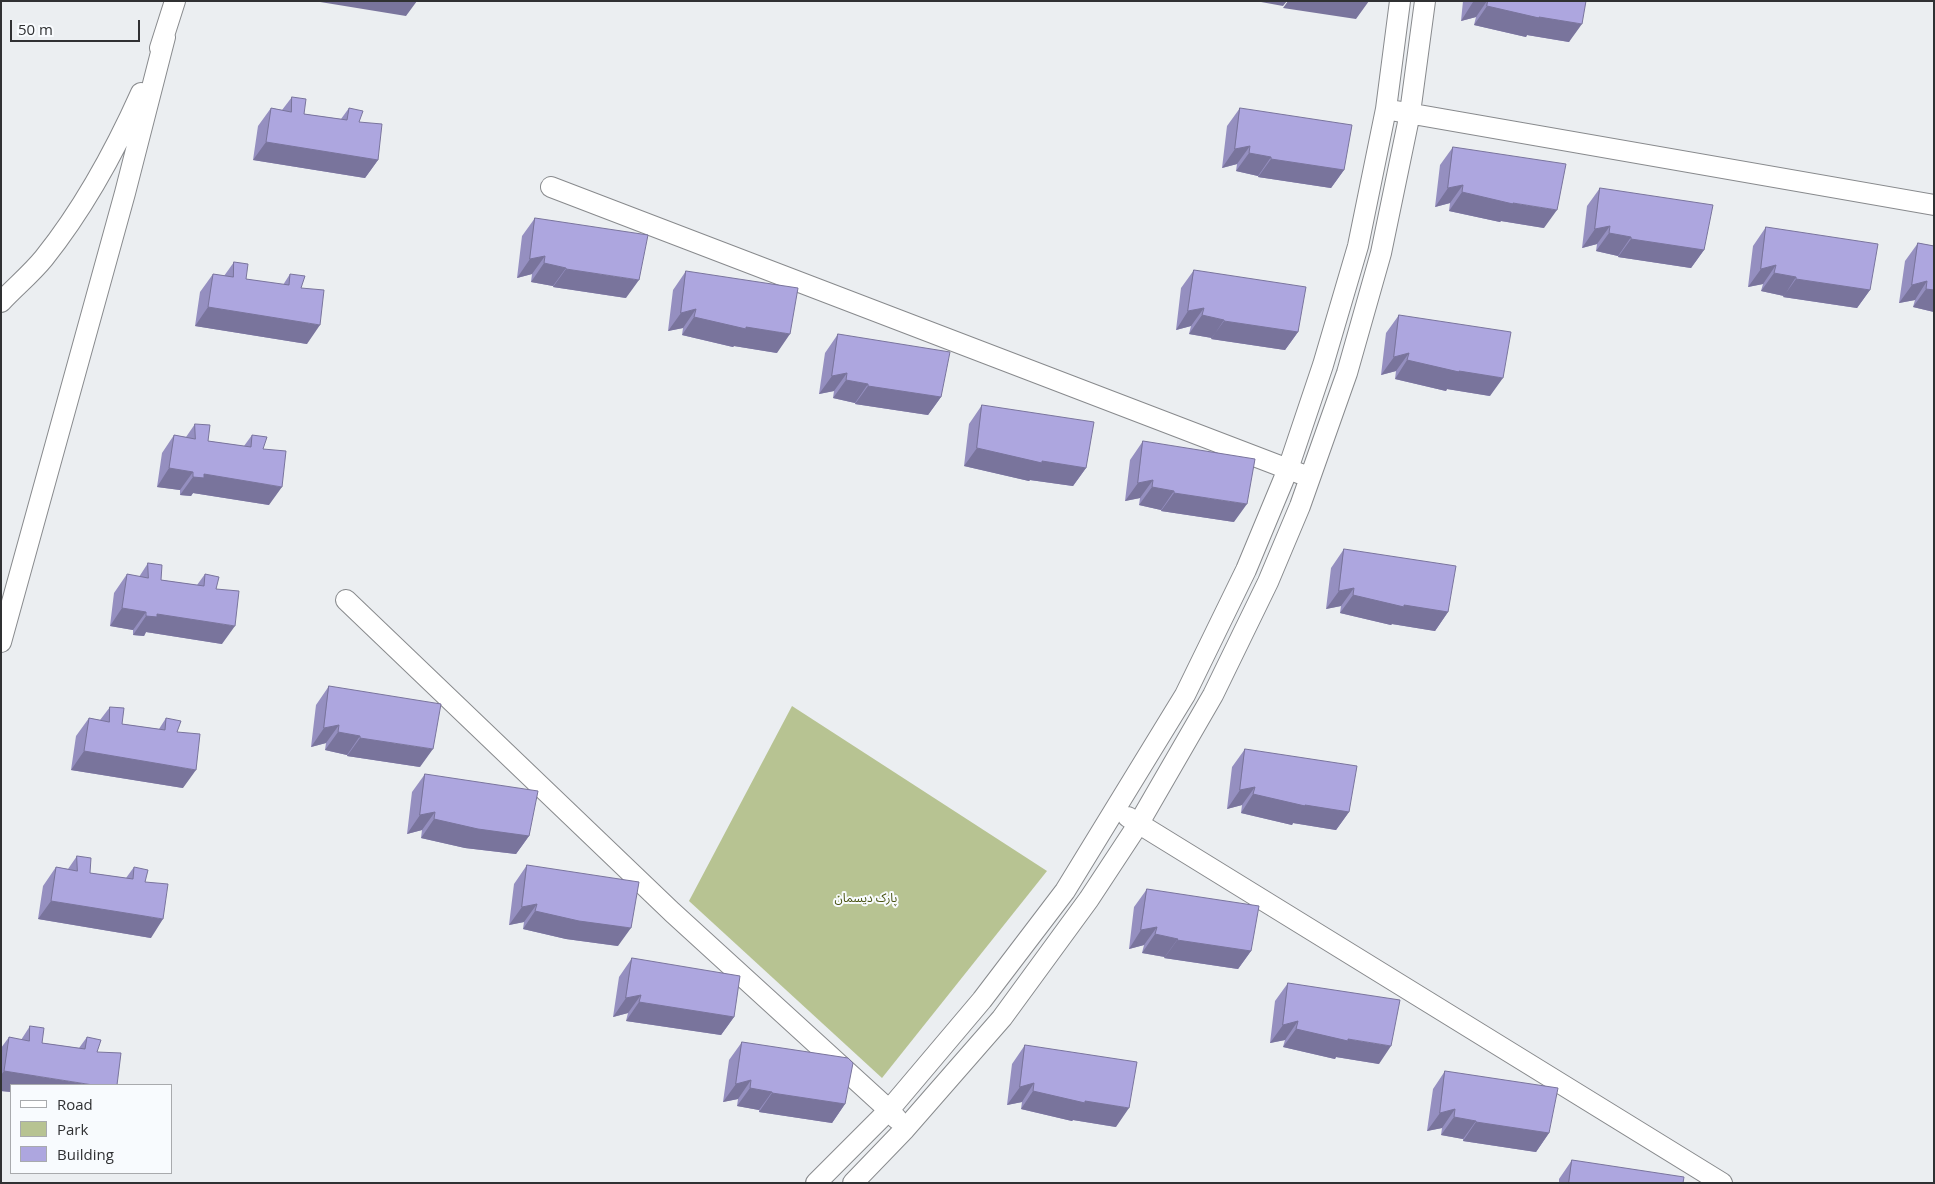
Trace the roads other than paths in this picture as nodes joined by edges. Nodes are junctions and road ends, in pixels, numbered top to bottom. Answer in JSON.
{"nodes":[{"id":1,"x":175,"y":1,"type":"edge"},
{"id":2,"x":1400,"y":1,"type":"edge"},
{"id":3,"x":1425,"y":1,"type":"edge"},
{"id":4,"x":165,"y":37,"type":"junction"},
{"id":5,"x":1386,"y":108,"type":"junction"},
{"id":6,"x":1410,"y":113,"type":"junction"},
{"id":7,"x":551,"y":187,"type":"dead end"},
{"id":8,"x":1934,"y":205,"type":"edge"},
{"id":9,"x":1,"y":302,"type":"edge"},
{"id":10,"x":1288,"y":469,"type":"junction"},
{"id":11,"x":1310,"y":477,"type":"junction"},
{"id":12,"x":346,"y":600,"type":"dead end"},
{"id":13,"x":1,"y":642,"type":"edge"},
{"id":14,"x":1116,"y":810,"type":"junction"},
{"id":15,"x":1140,"y":823,"type":"junction"},
{"id":16,"x":889,"y":1110,"type":"junction"},
{"id":17,"x":905,"y":1129,"type":"junction"},
{"id":18,"x":816,"y":1183,"type":"edge"},
{"id":19,"x":853,"y":1183,"type":"edge"},
{"id":20,"x":1722,"y":1183,"type":"edge"}],
"edges":[{"from":1,"to":4,"type":"street"},
{"from":2,"to":5,"type":"street"},
{"from":3,"to":6,"type":"street"},
{"from":4,"to":9,"type":"street"},
{"from":4,"to":13,"type":"street"},
{"from":5,"to":6,"type":"street"},
{"from":5,"to":10,"type":"street"},
{"from":6,"to":8,"type":"street"},
{"from":6,"to":11,"type":"street"},
{"from":7,"to":10,"type":"street"},
{"from":10,"to":11,"type":"street"},
{"from":10,"to":14,"type":"street"},
{"from":11,"to":15,"type":"street"},
{"from":12,"to":16,"type":"street"},
{"from":14,"to":15,"type":"street"},
{"from":14,"to":16,"type":"street"},
{"from":15,"to":17,"type":"street"},
{"from":15,"to":20,"type":"street"},
{"from":16,"to":17,"type":"street"},
{"from":16,"to":18,"type":"street"},
{"from":17,"to":19,"type":"street"}]}
